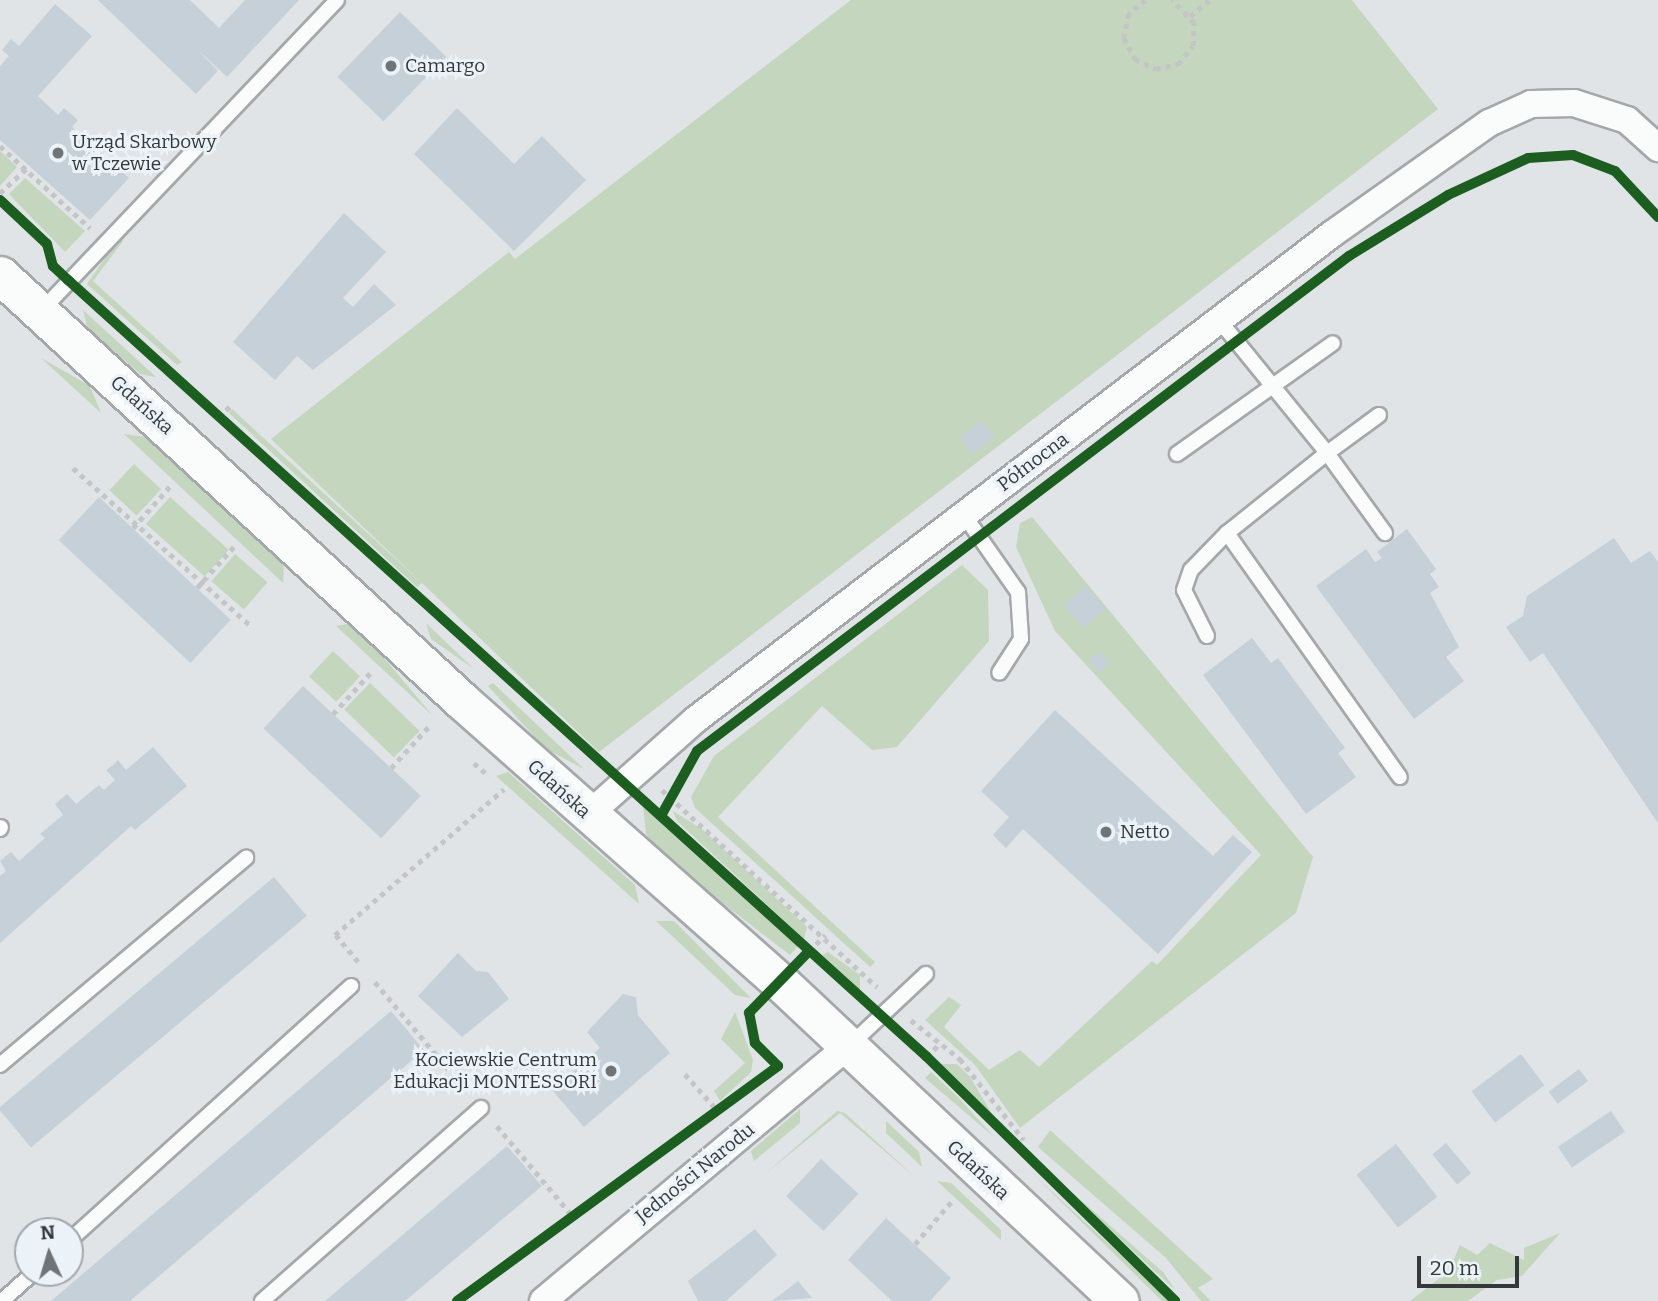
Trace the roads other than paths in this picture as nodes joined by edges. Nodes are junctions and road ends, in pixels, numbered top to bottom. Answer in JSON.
{"nodes":[{"id":1,"x":337,"y":0,"type":"edge"},
{"id":2,"x":1658,"y":148,"type":"edge"},
{"id":3,"x":0,"y":275,"type":"edge"},
{"id":4,"x":40,"y":312,"type":"junction"},
{"id":5,"x":1219,"y":320,"type":"junction"},
{"id":6,"x":1333,"y":343,"type":"dead end"},
{"id":7,"x":1272,"y":386,"type":"junction"},
{"id":8,"x":1379,"y":415,"type":"dead end"},
{"id":9,"x":1327,"y":453,"type":"junction"},
{"id":10,"x":1177,"y":454,"type":"dead end"},
{"id":11,"x":964,"y":514,"type":"junction"},
{"id":12,"x":1385,"y":533,"type":"dead end"},
{"id":13,"x":1227,"y":534,"type":"junction"},
{"id":14,"x":1207,"y":636,"type":"dead end"},
{"id":15,"x":999,"y":673,"type":"dead end"},
{"id":16,"x":1400,"y":777,"type":"dead end"},
{"id":17,"x":588,"y":815,"type":"junction"},
{"id":18,"x":246,"y":858,"type":"dead end"},
{"id":19,"x":926,"y":974,"type":"dead end"},
{"id":20,"x":351,"y":986,"type":"dead end"},
{"id":21,"x":848,"y":1046,"type":"junction"},
{"id":22,"x":0,"y":1065,"type":"edge"},
{"id":23,"x":481,"y":1108,"type":"road end"},
{"id":24,"x":84,"y":1227,"type":"edge"},
{"id":25,"x":18,"y":1287,"type":"edge"},
{"id":26,"x":2,"y":1301,"type":"edge"},
{"id":27,"x":262,"y":1301,"type":"edge"},
{"id":28,"x":543,"y":1301,"type":"edge"},
{"id":29,"x":1120,"y":1301,"type":"edge"}],
"edges":[{"from":1,"to":4,"type":"lane"},
{"from":2,"to":5,"type":"street","name":"Północna"},
{"from":3,"to":4,"type":"street","name":"Gdańska"},
{"from":4,"to":17,"type":"street","name":"Gdańska"},
{"from":5,"to":7,"type":"lane"},
{"from":5,"to":11,"type":"street","name":"Północna"},
{"from":6,"to":7,"type":"lane"},
{"from":7,"to":9,"type":"lane"},
{"from":7,"to":10,"type":"lane"},
{"from":8,"to":9,"type":"lane"},
{"from":9,"to":12,"type":"lane"},
{"from":9,"to":13,"type":"lane"},
{"from":11,"to":15,"type":"lane"},
{"from":11,"to":17,"type":"street","name":"Północna"},
{"from":13,"to":14,"type":"lane"},
{"from":13,"to":16,"type":"lane"},
{"from":17,"to":21,"type":"street","name":"Gdańska"},
{"from":18,"to":22,"type":"lane"},
{"from":19,"to":21,"type":"lane"},
{"from":20,"to":24,"type":"lane"},
{"from":21,"to":28,"type":"street","name":"Jedności Narodu"},
{"from":21,"to":29,"type":"street","name":"Gdańska"},
{"from":23,"to":27,"type":"lane"},
{"from":25,"to":26,"type":"lane"}]}
